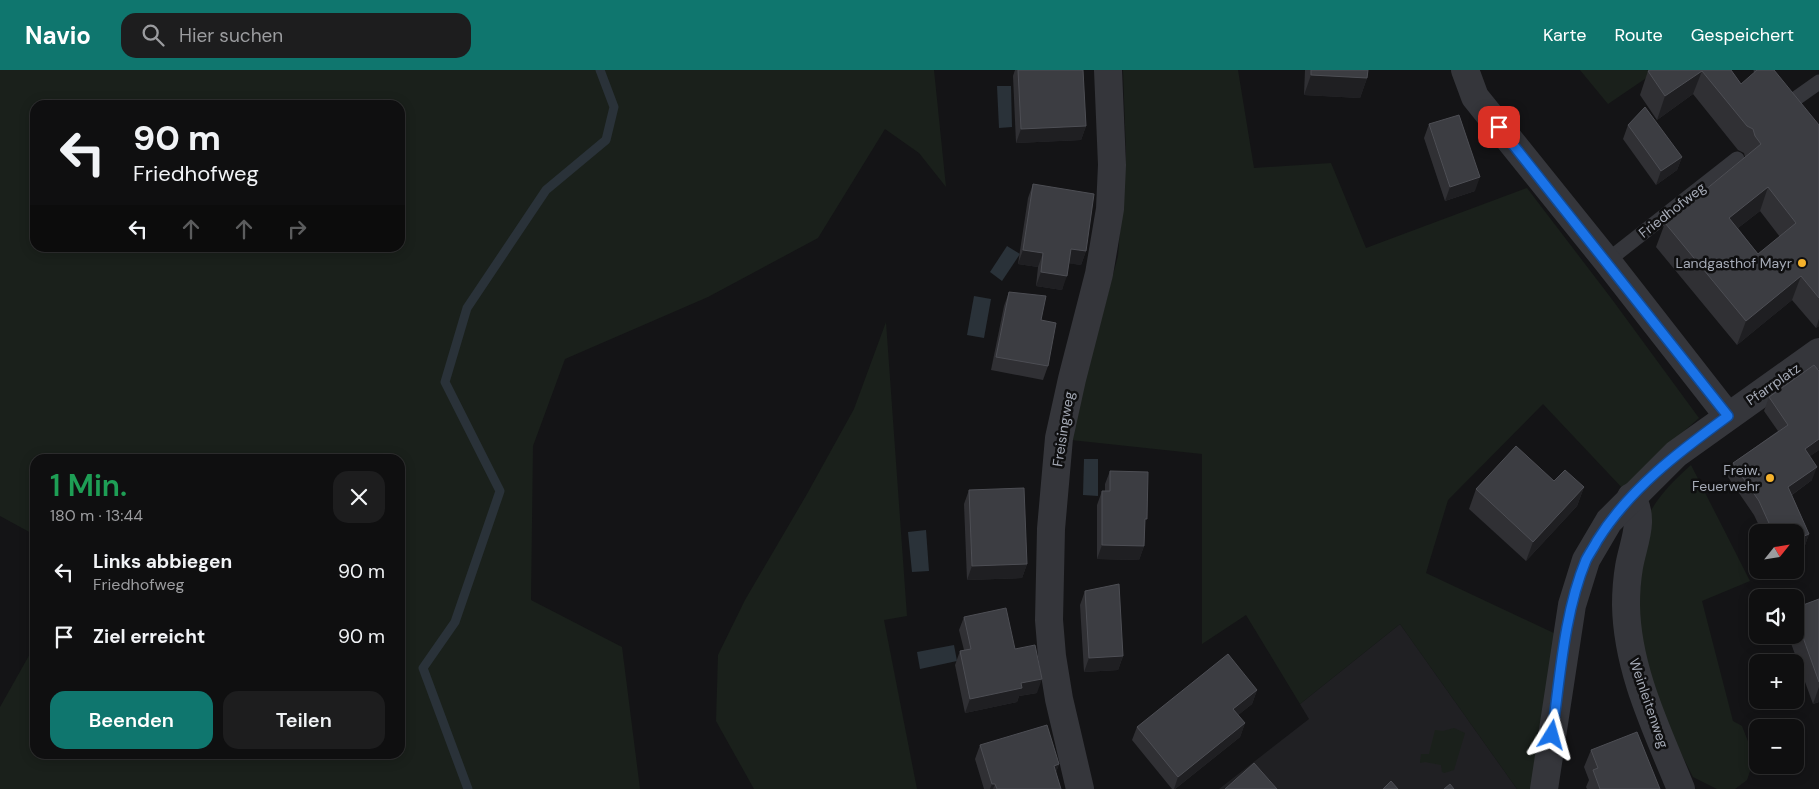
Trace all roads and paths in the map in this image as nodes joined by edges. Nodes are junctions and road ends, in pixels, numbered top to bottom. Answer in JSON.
{"nodes":[{"id":1,"x":1108,"y":70,"type":"edge"},
{"id":2,"x":1465,"y":70,"type":"edge"},
{"id":3,"x":1762,"y":70,"type":"edge"},
{"id":4,"x":1819,"y":82,"type":"edge"},
{"id":5,"x":1737,"y":159,"type":"dead end"},
{"id":6,"x":1606,"y":261,"type":"junction"},
{"id":7,"x":1819,"y":352,"type":"edge"},
{"id":8,"x":1728,"y":416,"type":"junction"},
{"id":9,"x":1631,"y":497,"type":"junction"},
{"id":10,"x":1080,"y":789,"type":"edge"},
{"id":11,"x":1544,"y":789,"type":"edge"},
{"id":12,"x":1681,"y":789,"type":"edge"}],
"edges":[{"from":1,"to":10,"type":"street","name":"Freisingweg"},
{"from":2,"to":6,"type":"street"},
{"from":3,"to":4,"type":"lane"},
{"from":5,"to":6,"type":"lane","name":"Friedhofweg"},
{"from":6,"to":8,"type":"street"},
{"from":7,"to":8,"type":"street","name":"Pfarrplatz"},
{"from":8,"to":9,"type":"street","name":"Pfarrplatz"},
{"from":9,"to":11,"type":"street","name":"Pfarrplatz"},
{"from":9,"to":12,"type":"street","name":"Weinleitenweg"}]}
